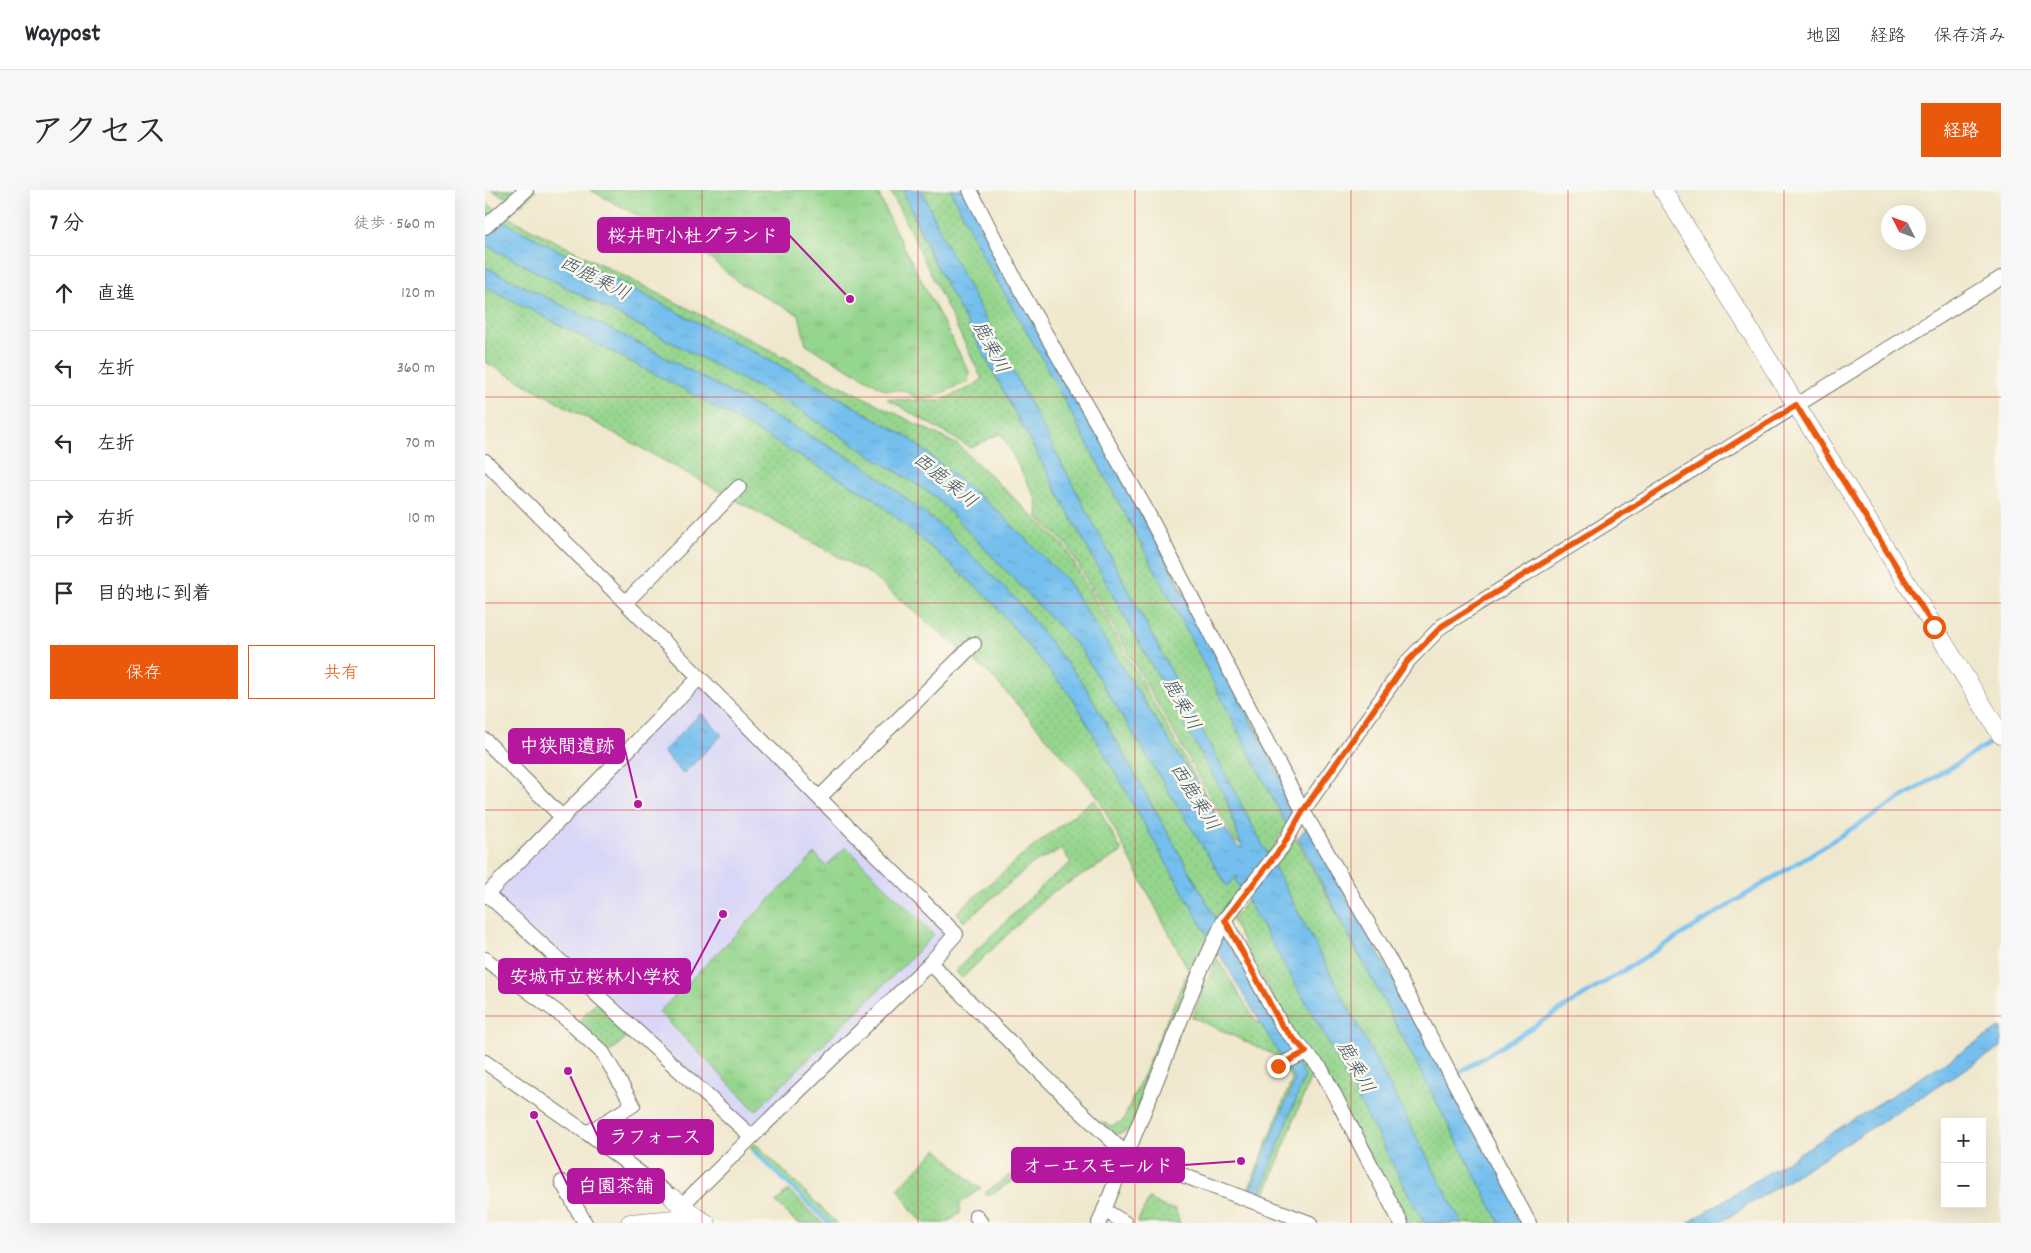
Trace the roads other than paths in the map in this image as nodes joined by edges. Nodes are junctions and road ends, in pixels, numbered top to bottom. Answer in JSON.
{"nodes":[{"id":1,"x":527,"y":190,"type":"edge"},
{"id":2,"x":970,"y":190,"type":"edge"},
{"id":3,"x":1663,"y":190,"type":"edge"},
{"id":4,"x":485,"y":227,"type":"edge"},
{"id":5,"x":2001,"y":278,"type":"edge"},
{"id":6,"x":1796,"y":405,"type":"junction"},
{"id":7,"x":485,"y":461,"type":"edge"},
{"id":8,"x":739,"y":487,"type":"dead end"},
{"id":9,"x":626,"y":602,"type":"junction"},
{"id":10,"x":974,"y":644,"type":"dead end"},
{"id":11,"x":699,"y":678,"type":"junction"},
{"id":12,"x":2001,"y":734,"type":"edge"},
{"id":13,"x":485,"y":740,"type":"edge"},
{"id":14,"x":819,"y":798,"type":"junction"},
{"id":15,"x":1303,"y":811,"type":"junction"},
{"id":16,"x":563,"y":818,"type":"junction"},
{"id":17,"x":485,"y":879,"type":"edge"},
{"id":18,"x":488,"y":894,"type":"edge"},
{"id":19,"x":1222,"y":925,"type":"junction"},
{"id":20,"x":485,"y":959,"type":"edge"},
{"id":21,"x":930,"y":963,"type":"junction"},
{"id":22,"x":485,"y":1062,"type":"edge"},
{"id":23,"x":587,"y":1132,"type":"junction"},
{"id":24,"x":752,"y":1137,"type":"junction"},
{"id":25,"x":1126,"y":1154,"type":"junction"},
{"id":26,"x":562,"y":1182,"type":"dead end"},
{"id":27,"x":677,"y":1202,"type":"junction"},
{"id":28,"x":1102,"y":1217,"type":"edge"},
{"id":29,"x":701,"y":1220,"type":"edge"},
{"id":30,"x":585,"y":1223,"type":"edge"},
{"id":31,"x":630,"y":1223,"type":"edge"},
{"id":32,"x":1125,"y":1223,"type":"edge"},
{"id":33,"x":1310,"y":1223,"type":"edge"},
{"id":34,"x":1401,"y":1223,"type":"edge"},
{"id":35,"x":1529,"y":1223,"type":"edge"}],
"edges":[{"from":1,"to":4,"type":"street"},
{"from":2,"to":15,"type":"street"},
{"from":3,"to":6,"type":"street"},
{"from":5,"to":6,"type":"street"},
{"from":6,"to":12,"type":"street"},
{"from":6,"to":15,"type":"street"},
{"from":7,"to":9,"type":"street"},
{"from":8,"to":9,"type":"street"},
{"from":9,"to":11,"type":"street"},
{"from":10,"to":14,"type":"street"},
{"from":11,"to":14,"type":"street"},
{"from":11,"to":16,"type":"street"},
{"from":13,"to":16,"type":"street"},
{"from":14,"to":21,"type":"street"},
{"from":15,"to":19,"type":"street"},
{"from":15,"to":35,"type":"street"},
{"from":16,"to":18,"type":"street"},
{"from":17,"to":18,"type":"street"},
{"from":18,"to":24,"type":"street"},
{"from":19,"to":25,"type":"street"},
{"from":19,"to":34,"type":"street"},
{"from":20,"to":23,"type":"street"},
{"from":21,"to":24,"type":"street"},
{"from":21,"to":25,"type":"street"},
{"from":22,"to":23,"type":"street"},
{"from":23,"to":27,"type":"street"},
{"from":24,"to":27,"type":"street"},
{"from":25,"to":28,"type":"street"},
{"from":25,"to":33,"type":"street"},
{"from":26,"to":30,"type":"street"},
{"from":27,"to":29,"type":"street"},
{"from":28,"to":32,"type":"street"},
{"from":29,"to":31,"type":"street"}]}
